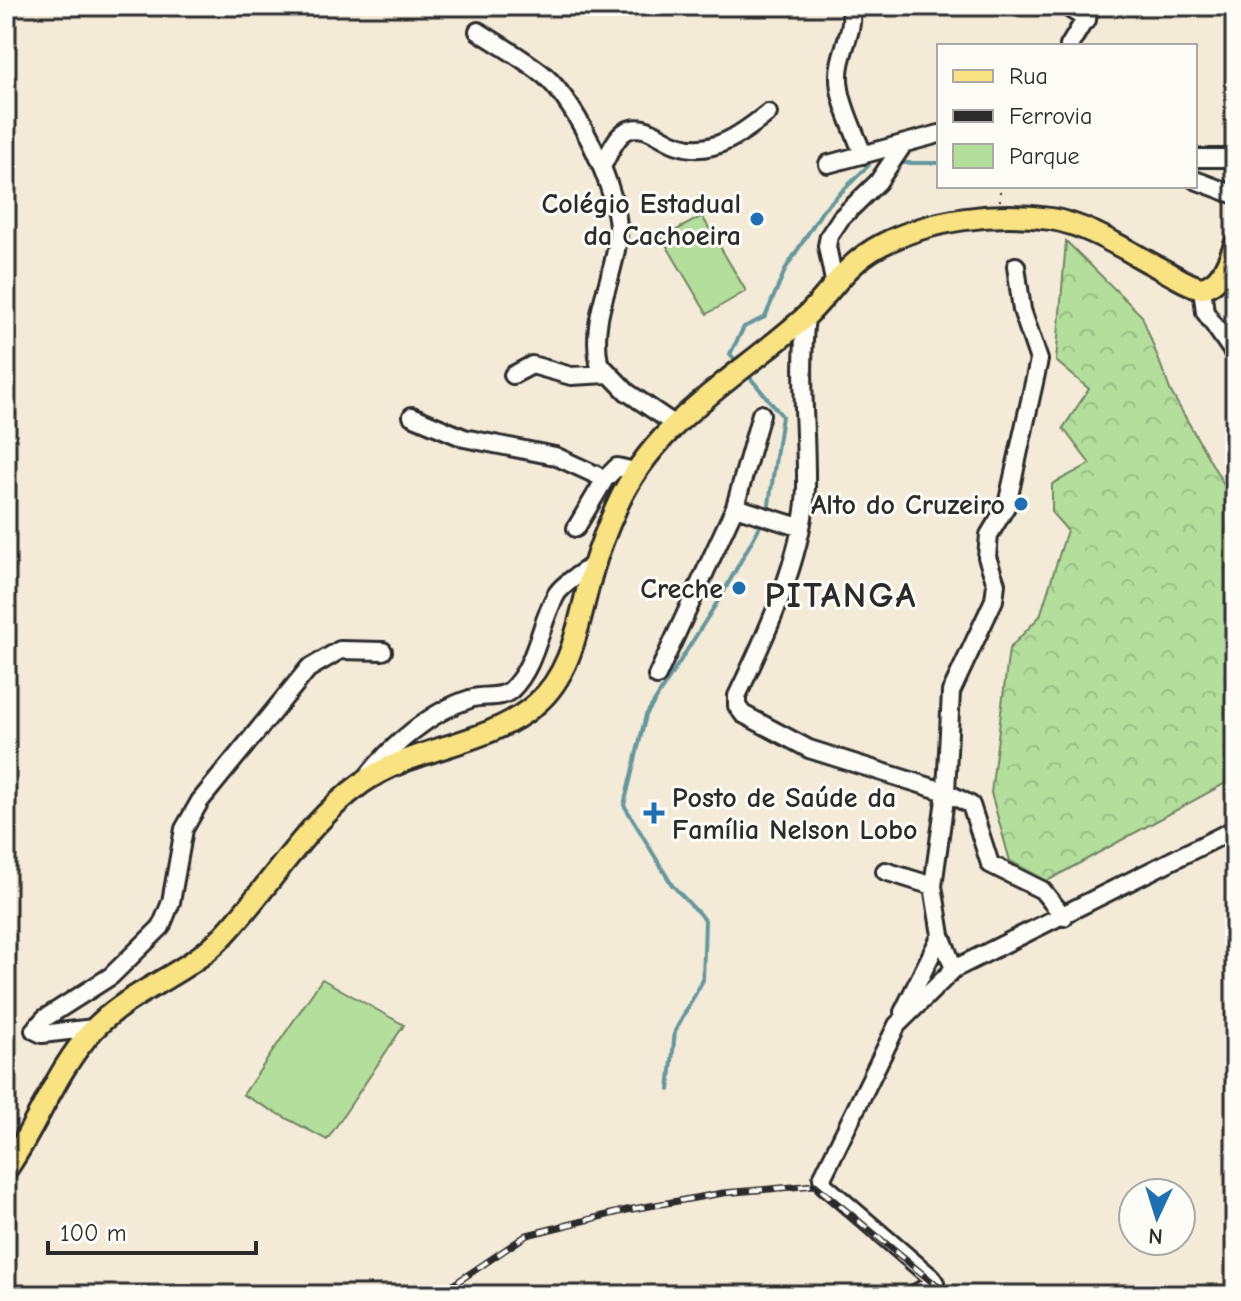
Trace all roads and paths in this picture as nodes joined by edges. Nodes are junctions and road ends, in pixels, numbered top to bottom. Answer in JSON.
{"nodes":[{"id":1,"x":850,"y":6,"type":"edge"},
{"id":2,"x":1066,"y":6,"type":"edge"},
{"id":3,"x":1090,"y":13,"type":"edge"},
{"id":4,"x":478,"y":31,"type":"dead end"},
{"id":5,"x":1070,"y":44,"type":"edge"},
{"id":6,"x":768,"y":113,"type":"dead end"},
{"id":7,"x":937,"y":135,"type":"edge"},
{"id":8,"x":903,"y":145,"type":"junction"},
{"id":9,"x":863,"y":155,"type":"junction"},
{"id":10,"x":1197,"y":158,"type":"edge"},
{"id":11,"x":1235,"y":158,"type":"edge"},
{"id":12,"x":828,"y":164,"type":"dead end"},
{"id":13,"x":602,"y":167,"type":"junction"},
{"id":14,"x":1197,"y":181,"type":"edge"},
{"id":15,"x":1235,"y":195,"type":"edge"},
{"id":16,"x":1235,"y":245,"type":"edge"},
{"id":17,"x":1016,"y":266,"type":"dead end"},
{"id":18,"x":834,"y":281,"type":"junction"},
{"id":19,"x":1202,"y":288,"type":"junction"},
{"id":20,"x":806,"y":317,"type":"junction"},
{"id":21,"x":1235,"y":355,"type":"edge"},
{"id":22,"x":607,"y":374,"type":"junction"},
{"id":23,"x":513,"y":375,"type":"dead end"},
{"id":24,"x":761,"y":414,"type":"dead end"},
{"id":25,"x":412,"y":416,"type":"dead end"},
{"id":26,"x":674,"y":424,"type":"junction"},
{"id":27,"x":635,"y":471,"type":"junction"},
{"id":28,"x":605,"y":479,"type":"junction"},
{"id":29,"x":735,"y":507,"type":"junction"},
{"id":30,"x":799,"y":527,"type":"junction"},
{"id":31,"x":576,"y":528,"type":"dead end"},
{"id":32,"x":594,"y":564,"type":"junction"},
{"id":33,"x":383,"y":651,"type":"dead end"},
{"id":34,"x":657,"y":676,"type":"dead end"},
{"id":35,"x":364,"y":782,"type":"junction"},
{"id":36,"x":946,"y":792,"type":"junction"},
{"id":37,"x":1235,"y":829,"type":"edge"},
{"id":38,"x":885,"y":871,"type":"dead end"},
{"id":39,"x":933,"y":886,"type":"junction"},
{"id":40,"x":1064,"y":917,"type":"junction"},
{"id":41,"x":941,"y":935,"type":"junction"},
{"id":42,"x":954,"y":969,"type":"junction"},
{"id":43,"x":897,"y":1025,"type":"junction"},
{"id":44,"x":94,"y":1028,"type":"junction"},
{"id":45,"x":6,"y":1170,"type":"edge"},
{"id":46,"x":913,"y":1295,"type":"edge"}],
"edges":[{"from":1,"to":9,"type":"street"},
{"from":2,"to":3,"type":"street"},
{"from":3,"to":5,"type":"street"},
{"from":4,"to":13,"type":"street"},
{"from":6,"to":13,"type":"street"},
{"from":7,"to":8,"type":"street"},
{"from":8,"to":9,"type":"street"},
{"from":8,"to":18,"type":"street"},
{"from":9,"to":12,"type":"street"},
{"from":10,"to":11,"type":"street"},
{"from":13,"to":22,"type":"street"},
{"from":14,"to":15,"type":"street"},
{"from":16,"to":19,"type":"main road"},
{"from":17,"to":36,"type":"street"},
{"from":18,"to":19,"type":"main road"},
{"from":18,"to":20,"type":"main road"},
{"from":19,"to":21,"type":"street"},
{"from":20,"to":26,"type":"main road"},
{"from":20,"to":30,"type":"street"},
{"from":22,"to":23,"type":"street"},
{"from":22,"to":26,"type":"street"},
{"from":24,"to":29,"type":"street"},
{"from":25,"to":28,"type":"street"},
{"from":26,"to":27,"type":"main road"},
{"from":27,"to":28,"type":"street"},
{"from":27,"to":32,"type":"main road"},
{"from":28,"to":31,"type":"street"},
{"from":29,"to":30,"type":"street"},
{"from":29,"to":34,"type":"street"},
{"from":30,"to":36,"type":"street"},
{"from":32,"to":35,"type":"street"},
{"from":32,"to":35,"type":"main road"},
{"from":33,"to":44,"type":"street"},
{"from":35,"to":44,"type":"main road"},
{"from":36,"to":39,"type":"street"},
{"from":36,"to":40,"type":"street"},
{"from":37,"to":40,"type":"street"},
{"from":38,"to":39,"type":"street"},
{"from":39,"to":41,"type":"street"},
{"from":40,"to":42,"type":"street"},
{"from":41,"to":42,"type":"street"},
{"from":41,"to":43,"type":"street"},
{"from":42,"to":43,"type":"street"},
{"from":43,"to":46,"type":"street"},
{"from":44,"to":45,"type":"main road"}]}
